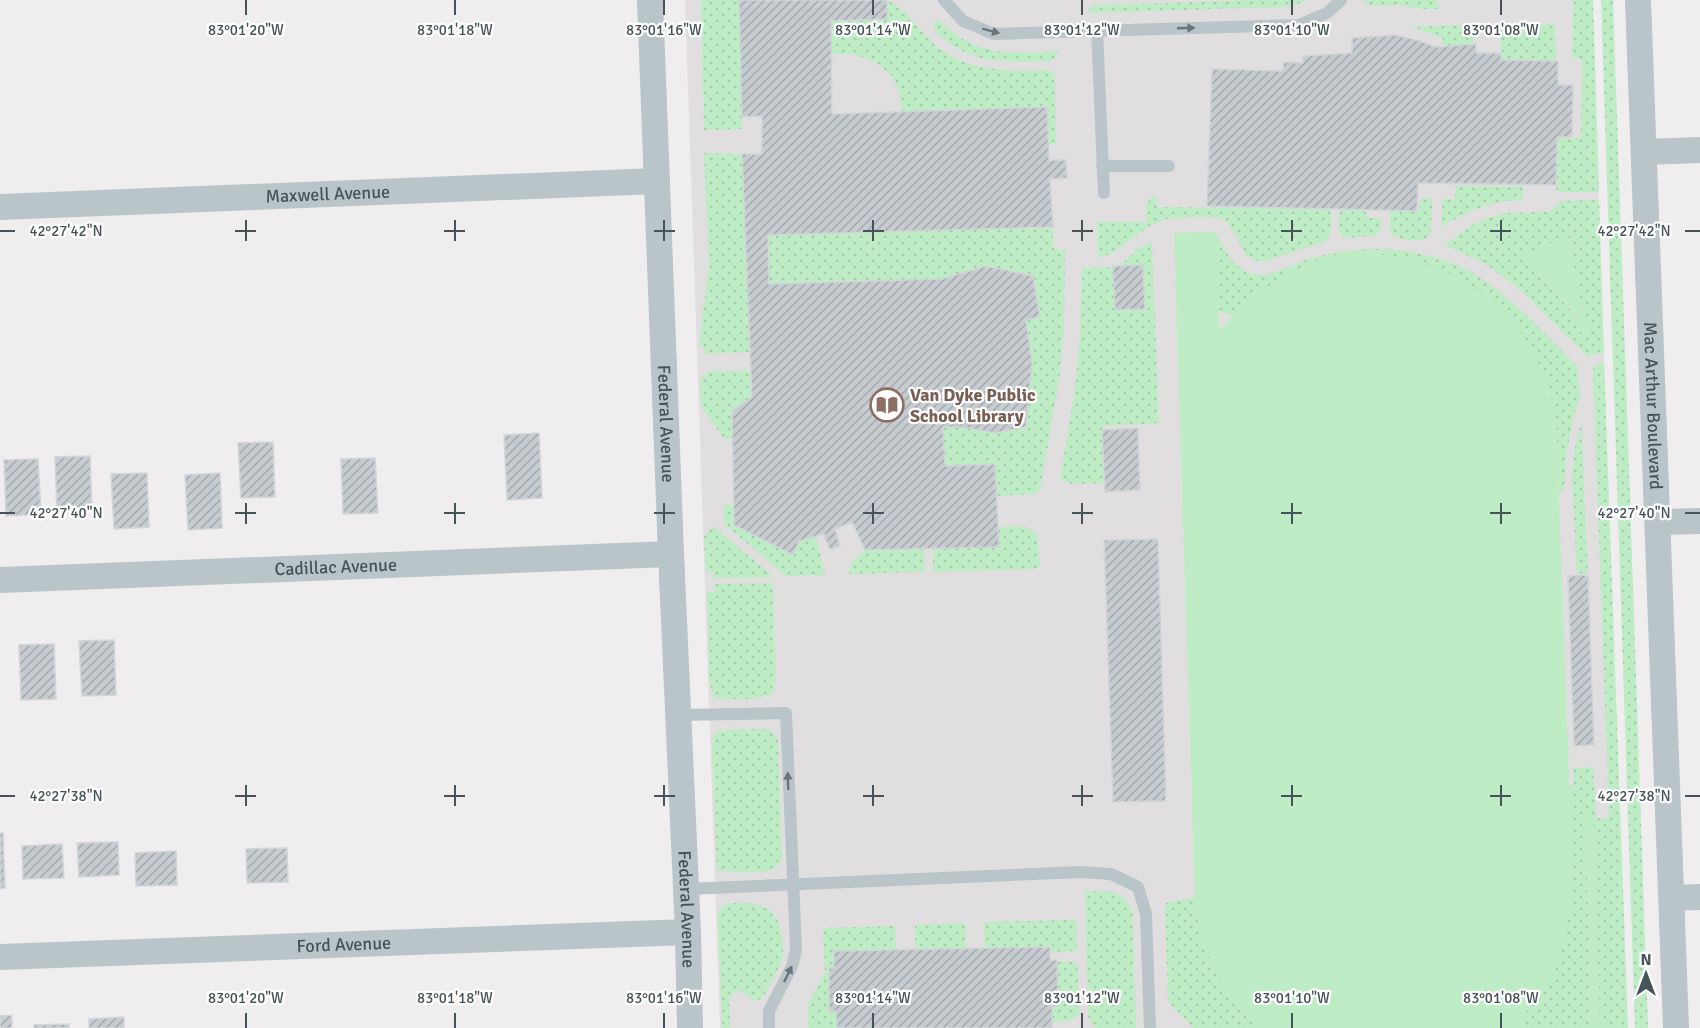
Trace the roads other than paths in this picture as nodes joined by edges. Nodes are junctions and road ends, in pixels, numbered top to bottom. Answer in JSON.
{"nodes":[{"id":1,"x":650,"y":0,"type":"edge"},
{"id":2,"x":944,"y":0,"type":"edge"},
{"id":3,"x":1341,"y":0,"type":"edge"},
{"id":4,"x":1638,"y":0,"type":"edge"},
{"id":5,"x":1097,"y":31,"type":"junction"},
{"id":6,"x":1700,"y":150,"type":"edge"},
{"id":7,"x":1644,"y":152,"type":"junction"},
{"id":8,"x":1102,"y":166,"type":"junction"},
{"id":9,"x":1169,"y":166,"type":"dead end"},
{"id":10,"x":657,"y":181,"type":"junction"},
{"id":11,"x":1104,"y":193,"type":"dead end"},
{"id":12,"x":0,"y":207,"type":"edge"},
{"id":13,"x":1700,"y":521,"type":"edge"},
{"id":14,"x":1659,"y":522,"type":"junction"},
{"id":15,"x":671,"y":554,"type":"junction"},
{"id":16,"x":0,"y":580,"type":"edge"},
{"id":17,"x":678,"y":715,"type":"junction"},
{"id":18,"x":793,"y":885,"type":"junction"},
{"id":19,"x":686,"y":890,"type":"junction"},
{"id":20,"x":1700,"y":897,"type":"edge"},
{"id":21,"x":1672,"y":898,"type":"junction"},
{"id":22,"x":688,"y":932,"type":"junction"},
{"id":23,"x":0,"y":957,"type":"edge"},
{"id":24,"x":690,"y":1028,"type":"edge"},
{"id":25,"x":769,"y":1028,"type":"edge"},
{"id":26,"x":1150,"y":1028,"type":"edge"},
{"id":27,"x":1677,"y":1028,"type":"edge"}],
"edges":[{"from":1,"to":10,"type":"street","name":"Federal Avenue"},
{"from":2,"to":5,"type":"lane","one_way":true},
{"from":5,"to":3,"type":"lane","one_way":true},
{"from":4,"to":7,"type":"street","name":"Mac Arthur Boulevard"},
{"from":5,"to":8,"type":"lane"},
{"from":6,"to":7,"type":"street"},
{"from":7,"to":14,"type":"street","name":"Mac Arthur Boulevard"},
{"from":8,"to":9,"type":"lane"},
{"from":8,"to":11,"type":"lane"},
{"from":10,"to":12,"type":"street","name":"Maxwell Avenue"},
{"from":10,"to":15,"type":"street","name":"Federal Avenue"},
{"from":13,"to":14,"type":"street"},
{"from":14,"to":21,"type":"street","name":"Mac Arthur Boulevard"},
{"from":15,"to":16,"type":"street","name":"Cadillac Avenue"},
{"from":15,"to":17,"type":"street","name":"Federal Avenue"},
{"from":18,"to":17,"type":"lane","one_way":true},
{"from":17,"to":19,"type":"street","name":"Federal Avenue"},
{"from":18,"to":19,"type":"lane"},
{"from":25,"to":18,"type":"lane","one_way":true},
{"from":18,"to":26,"type":"lane"},
{"from":19,"to":22,"type":"street","name":"Federal Avenue"},
{"from":20,"to":21,"type":"street"},
{"from":21,"to":27,"type":"street","name":"Mac Arthur Boulevard"},
{"from":22,"to":23,"type":"street","name":"Ford Avenue"},
{"from":22,"to":24,"type":"street","name":"Federal Avenue"}]}
